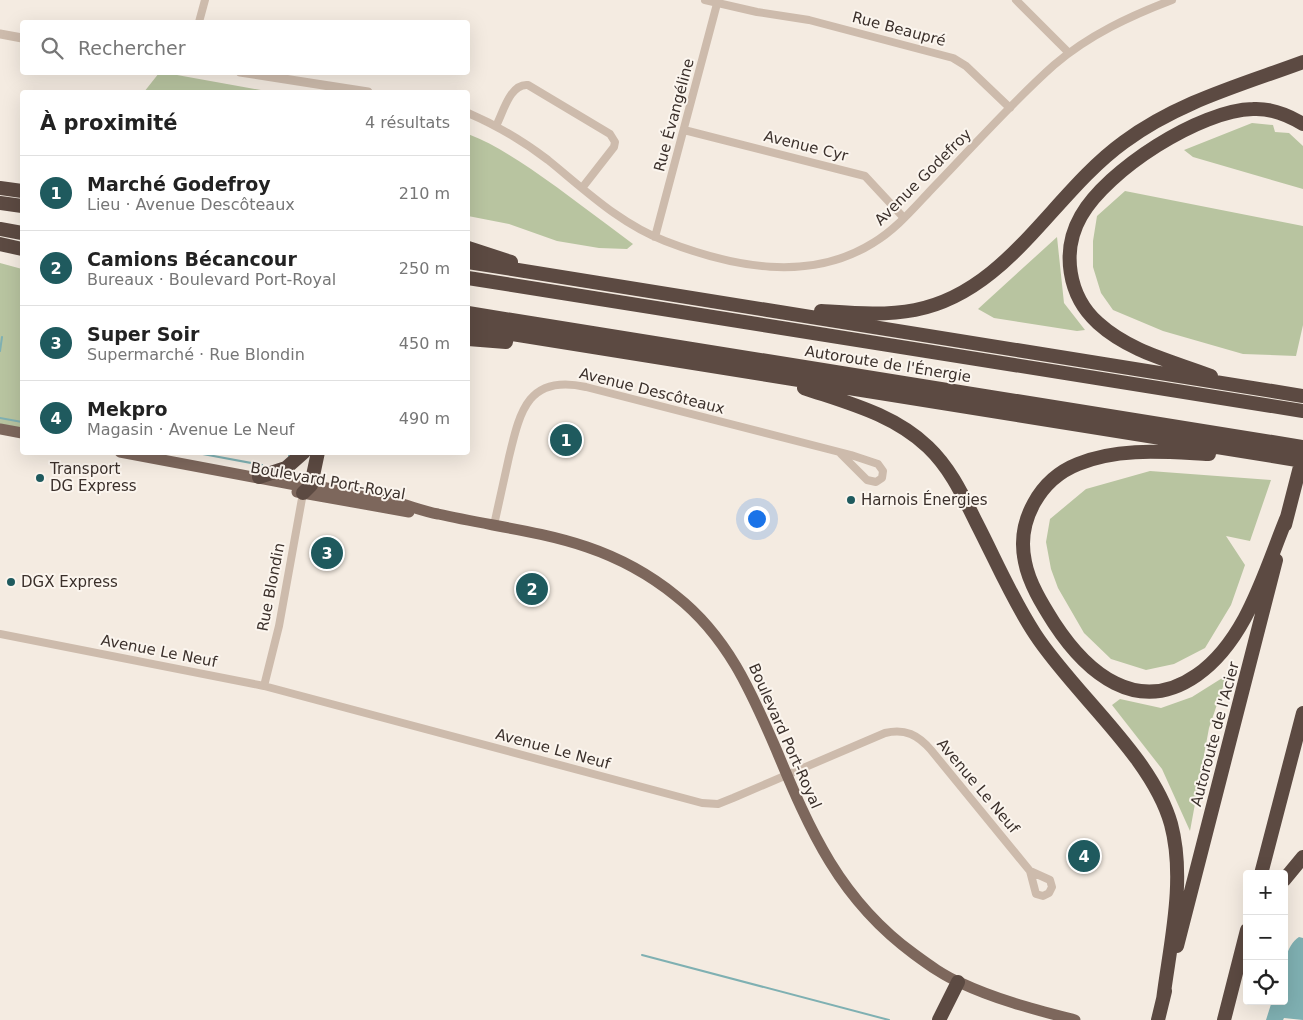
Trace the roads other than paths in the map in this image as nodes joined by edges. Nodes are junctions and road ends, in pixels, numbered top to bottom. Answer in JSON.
{"nodes":[{"id":1,"x":206,"y":0,"type":"edge"},
{"id":2,"x":705,"y":0,"type":"edge"},
{"id":3,"x":1016,"y":0,"type":"edge"},
{"id":4,"x":1172,"y":0,"type":"edge"},
{"id":5,"x":718,"y":1,"type":"edge"},
{"id":6,"x":201,"y":20,"type":"edge"},
{"id":7,"x":0,"y":34,"type":"edge"},
{"id":8,"x":20,"y":38,"type":"edge"},
{"id":9,"x":1069,"y":53,"type":"junction"},
{"id":10,"x":1303,"y":62,"type":"edge"},
{"id":11,"x":259,"y":75,"type":"edge"},
{"id":12,"x":354,"y":90,"type":"edge"},
{"id":13,"x":1010,"y":108,"type":"junction"},
{"id":14,"x":470,"y":114,"type":"edge"},
{"id":15,"x":1303,"y":124,"type":"edge"},
{"id":16,"x":496,"y":126,"type":"junction"},
{"id":17,"x":684,"y":130,"type":"junction"},
{"id":18,"x":0,"y":188,"type":"edge"},
{"id":19,"x":582,"y":188,"type":"junction"},
{"id":20,"x":20,"y":191,"type":"edge"},
{"id":21,"x":0,"y":203,"type":"edge"},
{"id":22,"x":20,"y":206,"type":"edge"},
{"id":23,"x":904,"y":218,"type":"junction"},
{"id":24,"x":0,"y":229,"type":"edge"},
{"id":25,"x":20,"y":233,"type":"edge"},
{"id":26,"x":655,"y":237,"type":"junction"},
{"id":27,"x":0,"y":244,"type":"edge"},
{"id":28,"x":20,"y":249,"type":"edge"},
{"id":29,"x":470,"y":249,"type":"edge"},
{"id":30,"x":470,"y":262,"type":"edge"},
{"id":31,"x":555,"y":276,"type":"junction"},
{"id":32,"x":470,"y":278,"type":"edge"},
{"id":33,"x":724,"y":303,"type":"junction"},
{"id":34,"x":470,"y":312,"type":"edge"},
{"id":35,"x":470,"y":327,"type":"edge"},
{"id":36,"x":470,"y":339,"type":"edge"},
{"id":37,"x":582,"y":345,"type":"junction"},
{"id":38,"x":768,"y":375,"type":"junction"},
{"id":39,"x":1237,"y":386,"type":"junction"},
{"id":40,"x":1302,"y":396,"type":"edge"},
{"id":41,"x":1301,"y":410,"type":"edge"},
{"id":42,"x":0,"y":429,"type":"edge"},
{"id":43,"x":20,"y":433,"type":"edge"},
{"id":44,"x":1303,"y":447,"type":"edge"},
{"id":45,"x":1287,"y":452,"type":"junction"},
{"id":46,"x":841,"y":454,"type":"junction"},
{"id":47,"x":134,"y":455,"type":"edge"},
{"id":48,"x":301,"y":455,"type":"edge"},
{"id":49,"x":308,"y":455,"type":"edge"},
{"id":50,"x":317,"y":455,"type":"edge"},
{"id":51,"x":1303,"y":455,"type":"edge"},
{"id":52,"x":1270,"y":456,"type":"junction"},
{"id":53,"x":158,"y":460,"type":"junction"},
{"id":54,"x":1303,"y":461,"type":"edge"},
{"id":55,"x":259,"y":477,"type":"junction"},
{"id":56,"x":305,"y":488,"type":"junction"},
{"id":57,"x":1288,"y":517,"type":"junction"},
{"id":58,"x":494,"y":525,"type":"junction"},
{"id":59,"x":0,"y":634,"type":"edge"},
{"id":60,"x":264,"y":686,"type":"junction"},
{"id":61,"x":1303,"y":713,"type":"edge"},
{"id":62,"x":786,"y":775,"type":"junction"},
{"id":63,"x":1303,"y":857,"type":"edge"},
{"id":64,"x":1262,"y":870,"type":"edge"},
{"id":65,"x":1030,"y":871,"type":"dead end"},
{"id":66,"x":1288,"y":875,"type":"edge"},
{"id":67,"x":1243,"y":945,"type":"edge"},
{"id":68,"x":1245,"y":960,"type":"edge"},
{"id":69,"x":958,"y":982,"type":"junction"},
{"id":70,"x":1232,"y":988,"type":"junction"},
{"id":71,"x":1163,"y":1000,"type":"junction"},
{"id":72,"x":939,"y":1020,"type":"edge"},
{"id":73,"x":1075,"y":1020,"type":"edge"},
{"id":74,"x":1158,"y":1020,"type":"edge"},
{"id":75,"x":1224,"y":1020,"type":"edge"}],
"edges":[{"from":1,"to":6,"type":"street"},
{"from":2,"to":5,"type":"street","name":"Rue Beaupré"},
{"from":3,"to":9,"type":"street"},
{"from":4,"to":9,"type":"street","name":"Avenue Godefroy"},
{"from":5,"to":13,"type":"street","name":"Rue Beaupré"},
{"from":5,"to":17,"type":"street","name":"Rue Évangéline"},
{"from":7,"to":8,"type":"street"},
{"from":9,"to":13,"type":"street","name":"Avenue Godefroy"},
{"from":10,"to":33,"type":"highway"},
{"from":11,"to":12,"type":"street"},
{"from":13,"to":23,"type":"street","name":"Avenue Godefroy"},
{"from":14,"to":16,"type":"street","name":"Avenue Godefroy"},
{"from":15,"to":39,"type":"highway"},
{"from":16,"to":19,"type":"street","name":"Avenue Godefroy"},
{"from":16,"to":19,"type":"street"},
{"from":17,"to":23,"type":"street","name":"Avenue Cyr"},
{"from":17,"to":26,"type":"street","name":"Rue Évangéline"},
{"from":18,"to":20,"type":"highway"},
{"from":19,"to":26,"type":"street","name":"Avenue Godefroy"},
{"from":21,"to":22,"type":"highway"},
{"from":23,"to":26,"type":"street","name":"Avenue Godefroy"},
{"from":24,"to":25,"type":"highway"},
{"from":27,"to":28,"type":"highway"},
{"from":29,"to":31,"type":"highway"},
{"from":30,"to":31,"type":"highway"},
{"from":31,"to":33,"type":"highway"},
{"from":32,"to":41,"type":"highway","name":"Autoroute de l'Énergie"},
{"from":33,"to":39,"type":"highway"},
{"from":34,"to":45,"type":"highway","name":"Autoroute de l'Énergie"},
{"from":35,"to":37,"type":"highway"},
{"from":36,"to":37,"type":"highway"},
{"from":37,"to":38,"type":"highway"},
{"from":38,"to":52,"type":"highway"},
{"from":38,"to":71,"type":"highway"},
{"from":39,"to":40,"type":"highway"},
{"from":42,"to":43,"type":"main road"},
{"from":44,"to":45,"type":"highway","name":"Autoroute de l'Énergie"},
{"from":45,"to":52,"type":"highway"},
{"from":45,"to":54,"type":"highway"},
{"from":46,"to":46,"type":"street","name":"Avenue Descôteaux"},
{"from":46,"to":58,"type":"street","name":"Avenue Descôteaux"},
{"from":47,"to":53,"type":"main road","name":"Boulevard Port-Royal"},
{"from":48,"to":55,"type":"highway"},
{"from":49,"to":56,"type":"highway"},
{"from":50,"to":56,"type":"highway"},
{"from":51,"to":57,"type":"highway","name":"Autoroute de l'Acier"},
{"from":52,"to":57,"type":"highway"},
{"from":53,"to":55,"type":"main road","name":"Boulevard Port-Royal"},
{"from":53,"to":56,"type":"main road","name":"Boulevard Port-Royal"},
{"from":55,"to":56,"type":"main road","name":"Boulevard Port-Royal"},
{"from":56,"to":58,"type":"main road","name":"Boulevard Port-Royal"},
{"from":56,"to":60,"type":"street","name":"Rue Blondin"},
{"from":57,"to":71,"type":"highway","name":"Autoroute de l'Acier"},
{"from":58,"to":62,"type":"main road","name":"Boulevard Port-Royal"},
{"from":59,"to":60,"type":"street","name":"Avenue Le Neuf"},
{"from":60,"to":62,"type":"street","name":"Avenue Le Neuf"},
{"from":61,"to":64,"type":"highway"},
{"from":62,"to":65,"type":"street","name":"Avenue Le Neuf"},
{"from":62,"to":69,"type":"main road","name":"Boulevard Port-Royal"},
{"from":63,"to":66,"type":"highway"},
{"from":67,"to":70,"type":"highway"},
{"from":68,"to":70,"type":"highway"},
{"from":69,"to":72,"type":"highway"},
{"from":69,"to":73,"type":"main road","name":"Boulevard Port-Royal"},
{"from":70,"to":75,"type":"highway"},
{"from":71,"to":74,"type":"highway","name":"Autoroute de l'Acier"}]}
